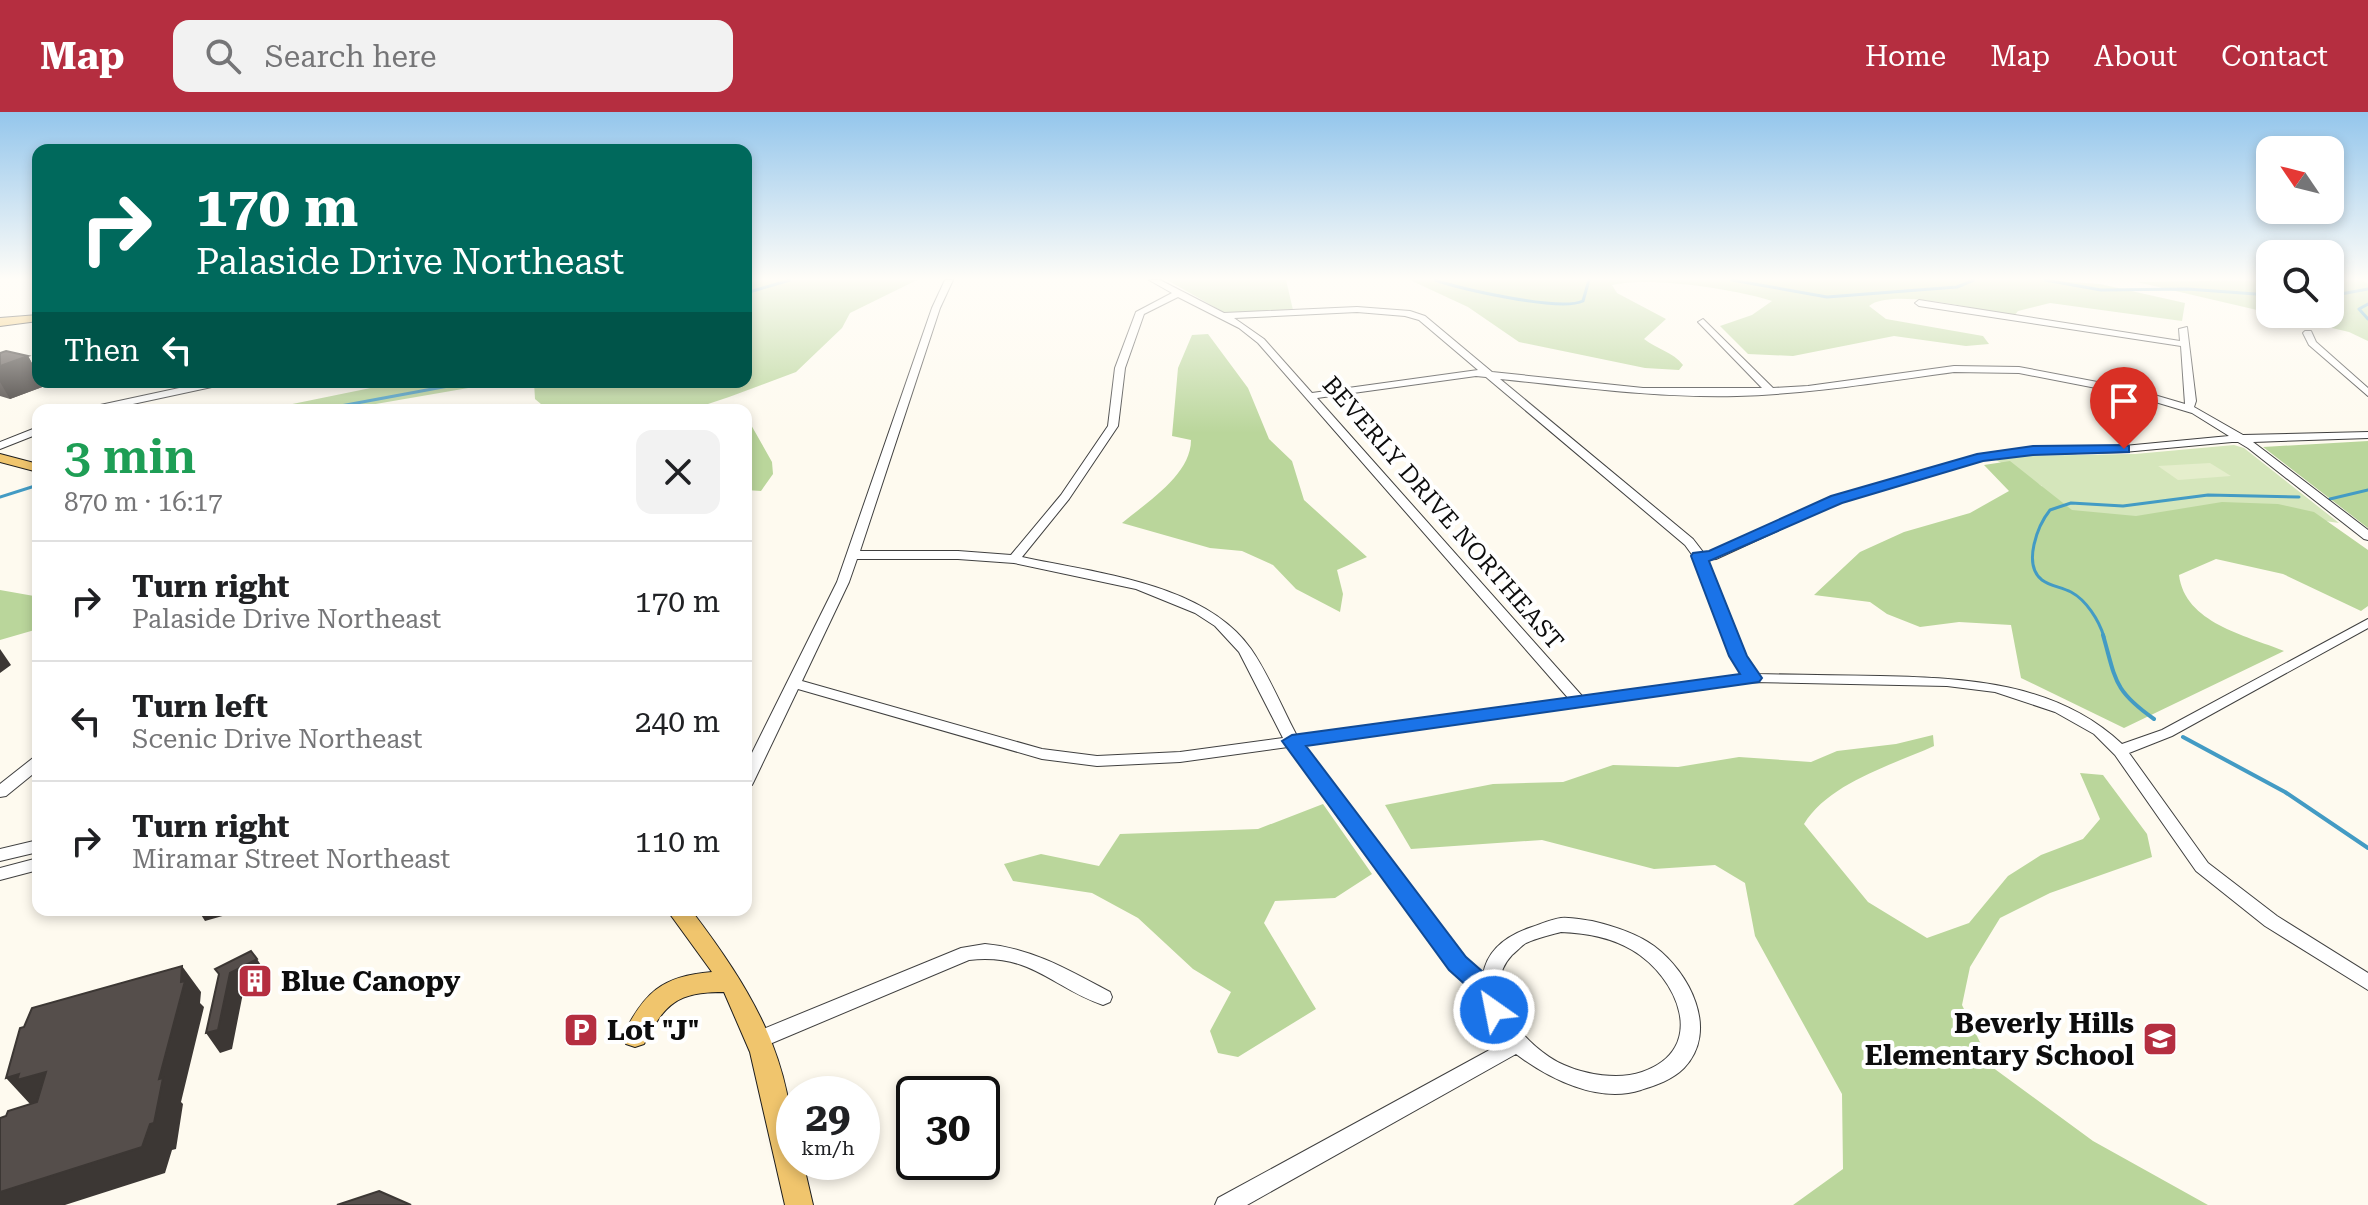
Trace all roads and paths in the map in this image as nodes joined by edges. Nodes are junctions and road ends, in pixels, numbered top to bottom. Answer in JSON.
{"nodes":[{"id":1,"x":928,"y":331,"type":"edge"},
{"id":2,"x":1133,"y":331,"type":"edge"},
{"id":3,"x":1248,"y":331,"type":"edge"},
{"id":4,"x":1435,"y":331,"type":"edge"},
{"id":5,"x":1712,"y":331,"type":"edge"},
{"id":6,"x":2100,"y":331,"type":"edge"},
{"id":7,"x":2184,"y":331,"type":"edge"},
{"id":8,"x":2308,"y":333,"type":"dead end"},
{"id":9,"x":2184,"y":344,"type":"junction"},
{"id":10,"x":1488,"y":373,"type":"junction"},
{"id":11,"x":193,"y":388,"type":"edge"},
{"id":12,"x":1771,"y":392,"type":"junction"},
{"id":13,"x":2368,"y":393,"type":"edge"},
{"id":14,"x":1311,"y":396,"type":"junction"},
{"id":15,"x":119,"y":404,"type":"edge"},
{"id":16,"x":2189,"y":408,"type":"junction"},
{"id":17,"x":32,"y":433,"type":"edge"},
{"id":18,"x":2368,"y":435,"type":"edge"},
{"id":19,"x":2241,"y":439,"type":"junction"},
{"id":20,"x":0,"y":446,"type":"edge"},
{"id":21,"x":0,"y":458,"type":"edge"},
{"id":22,"x":32,"y":466,"type":"edge"},
{"id":23,"x":2368,"y":536,"type":"edge"},
{"id":24,"x":853,"y":555,"type":"junction"},
{"id":25,"x":1699,"y":556,"type":"junction"},
{"id":26,"x":1014,"y":559,"type":"junction"},
{"id":27,"x":2364,"y":629,"type":"edge"},
{"id":28,"x":1752,"y":678,"type":"junction"},
{"id":29,"x":795,"y":684,"type":"junction"},
{"id":30,"x":1579,"y":701,"type":"junction"},
{"id":31,"x":1292,"y":741,"type":"junction"},
{"id":32,"x":2120,"y":751,"type":"junction"},
{"id":33,"x":32,"y":767,"type":"edge"},
{"id":34,"x":752,"y":769,"type":"edge"},
{"id":35,"x":0,"y":792,"type":"edge"},
{"id":36,"x":32,"y":847,"type":"edge"},
{"id":37,"x":0,"y":855,"type":"edge"},
{"id":38,"x":32,"y":866,"type":"edge"},
{"id":39,"x":0,"y":874,"type":"edge"},
{"id":40,"x":682,"y":916,"type":"edge"},
{"id":41,"x":730,"y":982,"type":"junction"},
{"id":42,"x":2368,"y":982,"type":"edge"},
{"id":43,"x":1490,"y":992,"type":"junction"},
{"id":44,"x":1103,"y":997,"type":"dead end"},
{"id":45,"x":635,"y":1037,"type":"dead end"},
{"id":46,"x":758,"y":1040,"type":"junction"},
{"id":47,"x":1517,"y":1044,"type":"junction"},
{"id":48,"x":799,"y":1205,"type":"edge"},
{"id":49,"x":1226,"y":1205,"type":"edge"}],
"edges":[{"from":1,"to":24,"type":"street"},
{"from":2,"to":26,"type":"street"},
{"from":3,"to":14,"type":"street","name":"BEVERLY DRIVE NORTHEAST"},
{"from":4,"to":10,"type":"street"},
{"from":5,"to":12,"type":"street"},
{"from":6,"to":9,"type":"street"},
{"from":7,"to":9,"type":"street"},
{"from":8,"to":13,"type":"street"},
{"from":9,"to":16,"type":"street"},
{"from":10,"to":12,"type":"street"},
{"from":10,"to":14,"type":"street"},
{"from":10,"to":25,"type":"street"},
{"from":11,"to":15,"type":"street"},
{"from":12,"to":16,"type":"street"},
{"from":14,"to":30,"type":"street","name":"BEVERLY DRIVE NORTHEAST"},
{"from":16,"to":19,"type":"street"},
{"from":17,"to":20,"type":"street"},
{"from":18,"to":19,"type":"street"},
{"from":19,"to":23,"type":"street"},
{"from":19,"to":25,"type":"street"},
{"from":21,"to":22,"type":"main road"},
{"from":24,"to":26,"type":"street"},
{"from":24,"to":29,"type":"street"},
{"from":25,"to":28,"type":"street"},
{"from":26,"to":31,"type":"street"},
{"from":27,"to":32,"type":"street"},
{"from":28,"to":30,"type":"street"},
{"from":28,"to":32,"type":"street"},
{"from":29,"to":31,"type":"street"},
{"from":29,"to":34,"type":"street"},
{"from":30,"to":31,"type":"street"},
{"from":31,"to":43,"type":"street"},
{"from":32,"to":42,"type":"street"},
{"from":33,"to":35,"type":"street"},
{"from":36,"to":37,"type":"street"},
{"from":38,"to":39,"type":"street"},
{"from":40,"to":41,"type":"main road"},
{"from":41,"to":45,"type":"main road"},
{"from":41,"to":46,"type":"main road"},
{"from":43,"to":47,"type":"street"},
{"from":43,"to":47,"type":"street"},
{"from":44,"to":46,"type":"street"},
{"from":46,"to":48,"type":"main road"},
{"from":47,"to":49,"type":"street"}]}
